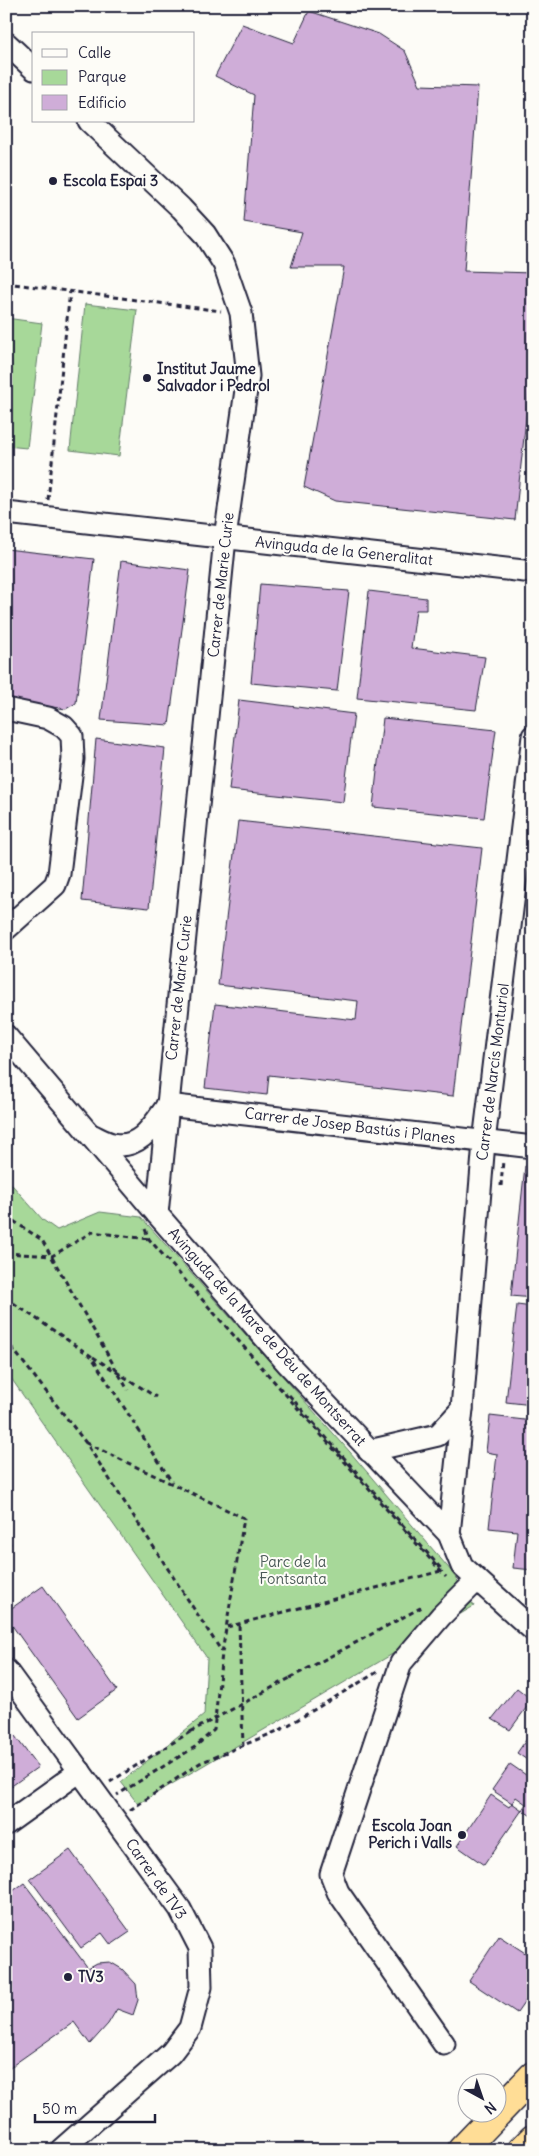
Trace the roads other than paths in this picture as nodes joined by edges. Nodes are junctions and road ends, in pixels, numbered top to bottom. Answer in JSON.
{"nodes":[{"id":1,"x":6,"y":43,"type":"edge"},
{"id":2,"x":32,"y":67,"type":"edge"},
{"id":3,"x":90,"y":122,"type":"edge"},
{"id":4,"x":6,"y":513,"type":"edge"},
{"id":5,"x":225,"y":538,"type":"junction"},
{"id":6,"x":533,"y":572,"type":"edge"},
{"id":7,"x":6,"y":709,"type":"edge"},
{"id":8,"x":533,"y":736,"type":"edge"},
{"id":9,"x":6,"y":929,"type":"edge"},
{"id":10,"x":6,"y":1036,"type":"edge"},
{"id":11,"x":167,"y":1105,"type":"junction"},
{"id":12,"x":91,"y":1135,"type":"junction"},
{"id":13,"x":484,"y":1142,"type":"junction"},
{"id":14,"x":533,"y":1147,"type":"edge"},
{"id":15,"x":157,"y":1214,"type":"junction"},
{"id":16,"x":462,"y":1409,"type":"junction"},
{"id":17,"x":369,"y":1451,"type":"junction"},
{"id":18,"x":448,"y":1534,"type":"junction"},
{"id":19,"x":461,"y":1572,"type":"junction"},
{"id":20,"x":533,"y":1630,"type":"edge"},
{"id":21,"x":6,"y":1670,"type":"edge"},
{"id":22,"x":80,"y":1772,"type":"junction"},
{"id":23,"x":6,"y":1824,"type":"edge"},
{"id":24,"x":444,"y":2044,"type":"dead end"},
{"id":25,"x":533,"y":2076,"type":"edge"},
{"id":26,"x":533,"y":2140,"type":"edge"},
{"id":27,"x":61,"y":2150,"type":"edge"},
{"id":28,"x":462,"y":2150,"type":"edge"},
{"id":29,"x":524,"y":2150,"type":"edge"}],
"edges":[{"from":1,"to":2,"type":"street"},
{"from":3,"to":5,"type":"street","name":"Carrer de Marie Curie"},
{"from":4,"to":5,"type":"street","name":"Avinguda de la Generalitat"},
{"from":5,"to":6,"type":"street","name":"Avinguda de la Generalitat"},
{"from":5,"to":11,"type":"street","name":"Carrer de Marie Curie"},
{"from":7,"to":9,"type":"street"},
{"from":8,"to":13,"type":"street","name":"Carrer de Narcís Monturiol"},
{"from":10,"to":12,"type":"street","name":"Avinguda de la Mare de Déu de Montserrat"},
{"from":11,"to":12,"type":"street","name":"Carrer de Marie Curie"},
{"from":11,"to":13,"type":"street","name":"Carrer de Josep Bastús i Planes"},
{"from":11,"to":15,"type":"street","name":"Carrer de Marie Curie"},
{"from":12,"to":15,"type":"street","name":"Avinguda de la Mare de Déu de Montserrat"},
{"from":13,"to":14,"type":"street","name":"Carrer de Josep Bastús i Planes"},
{"from":13,"to":16,"type":"street","name":"Carrer de Narcís Monturiol"},
{"from":15,"to":17,"type":"street","name":"Avinguda de la Mare de Déu de Montserrat"},
{"from":16,"to":17,"type":"street"},
{"from":16,"to":18,"type":"street","name":"Carrer de Narcís Monturiol"},
{"from":17,"to":18,"type":"street","name":"Avinguda de la Mare de Déu de Montserrat"},
{"from":18,"to":19,"type":"street","name":"Avinguda de la Mare de Déu de Montserrat"},
{"from":19,"to":20,"type":"street","name":"Avinguda de la Mare de Déu de Montserrat"},
{"from":19,"to":24,"type":"street"},
{"from":21,"to":22,"type":"street","name":"Carrer de TV3"},
{"from":22,"to":23,"type":"street"},
{"from":22,"to":27,"type":"street","name":"Carrer de TV3"},
{"from":25,"to":28,"type":"highway"},
{"from":26,"to":29,"type":"highway"}]}
